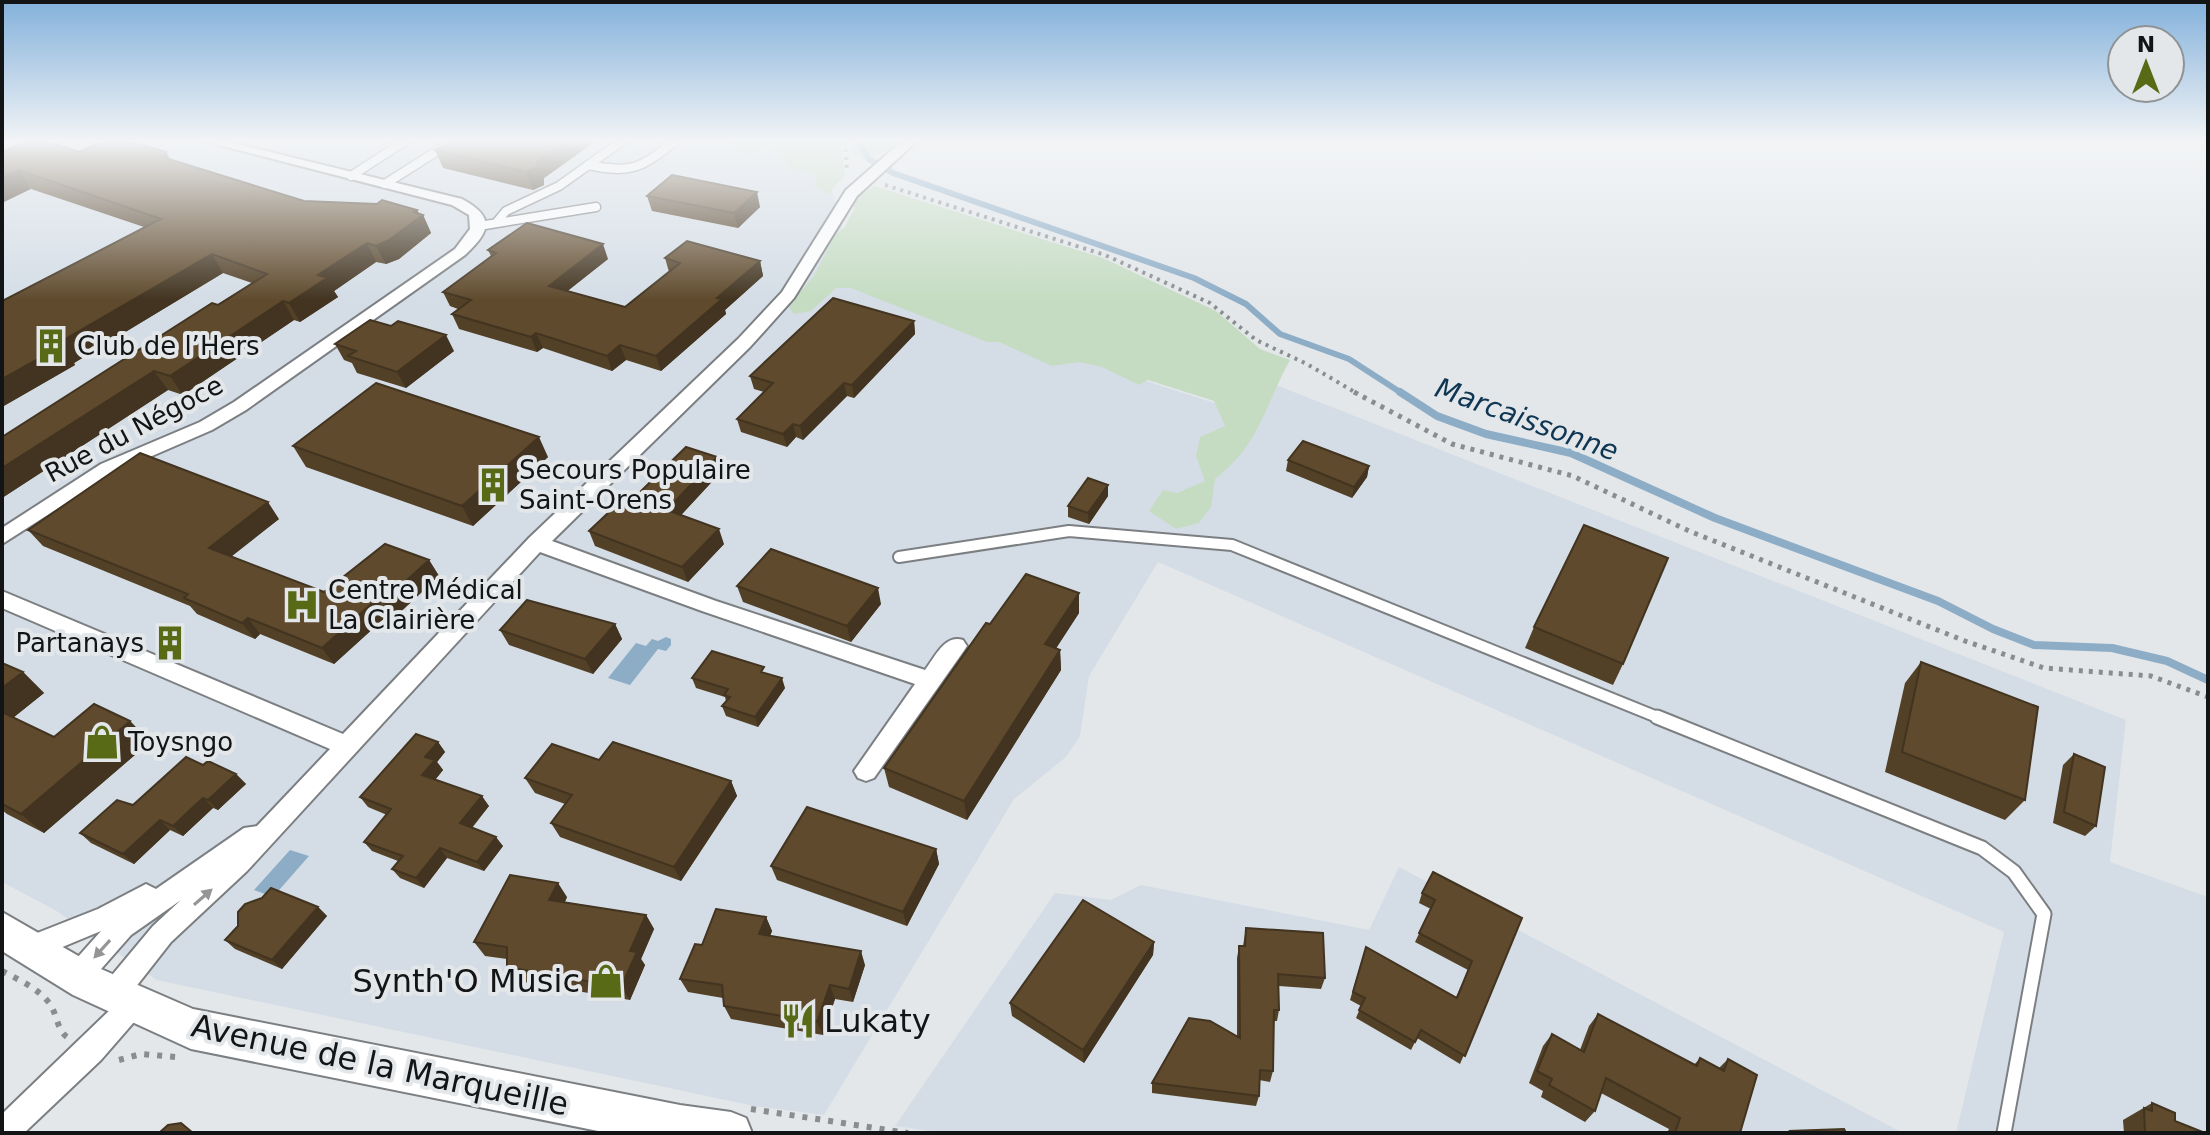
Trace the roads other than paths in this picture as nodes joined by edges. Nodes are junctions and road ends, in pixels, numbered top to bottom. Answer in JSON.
{"nodes":[{"id":1,"x":423,"y":194,"type":"edge"},
{"id":2,"x":542,"y":194,"type":"edge"},
{"id":3,"x":850,"y":194,"type":"edge"},
{"id":4,"x":596,"y":207,"type":"dead end"},
{"id":5,"x":487,"y":224,"type":"junction"},
{"id":6,"x":2,"y":537,"type":"edge"},
{"id":7,"x":536,"y":543,"type":"junction"},
{"id":8,"x":899,"y":557,"type":"dead end"},
{"id":9,"x":2,"y":599,"type":"edge"},
{"id":10,"x":956,"y":646,"type":"dead end"},
{"id":11,"x":930,"y":680,"type":"junction"},
{"id":12,"x":347,"y":746,"type":"junction"},
{"id":13,"x":866,"y":771,"type":"dead end"},
{"id":14,"x":276,"y":819,"type":"junction"},
{"id":15,"x":234,"y":848,"type":"junction"},
{"id":16,"x":16,"y":939,"type":"edge"},
{"id":17,"x":107,"y":992,"type":"junction"},
{"id":18,"x":678,"y":1130,"type":"edge"},
{"id":19,"x":3,"y":1133,"type":"edge"},
{"id":20,"x":731,"y":1133,"type":"edge"},
{"id":21,"x":2004,"y":1133,"type":"edge"}],
"edges":[{"from":1,"to":5,"type":"street"},
{"from":2,"to":5,"type":"lane"},
{"from":3,"to":7,"type":"street"},
{"from":4,"to":5,"type":"lane"},
{"from":5,"to":6,"type":"street","name":"Rue du Négoce"},
{"from":7,"to":11,"type":"street"},
{"from":7,"to":12,"type":"street"},
{"from":8,"to":21,"type":"lane"},
{"from":9,"to":12,"type":"street"},
{"from":10,"to":11,"type":"street"},
{"from":11,"to":13,"type":"street"},
{"from":12,"to":14,"type":"street"},
{"from":14,"to":15,"type":"street"},
{"from":17,"to":14,"type":"street","one_way":true},
{"from":15,"to":16,"type":"street"},
{"from":15,"to":17,"type":"street","one_way":true},
{"from":16,"to":17,"type":"street","name":"Avenue de la Marqueille"},
{"from":17,"to":18,"type":"street","name":"Avenue de la Marqueille"},
{"from":17,"to":19,"type":"street"},
{"from":18,"to":20,"type":"street","name":"Avenue de la Marqueille"}]}
